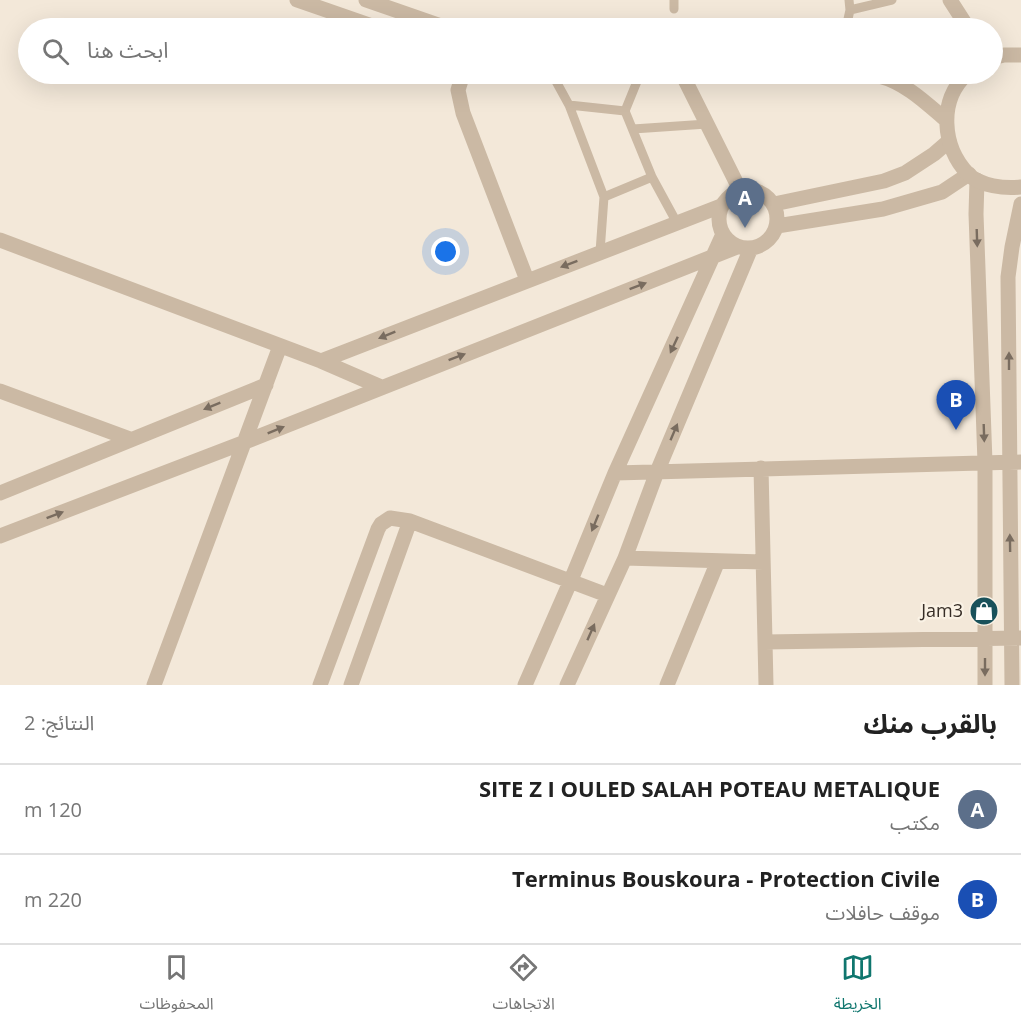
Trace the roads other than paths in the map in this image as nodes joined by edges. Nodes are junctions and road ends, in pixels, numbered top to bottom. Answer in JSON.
{"nodes":[{"id":1,"x":297,"y":0,"type":"edge"},
{"id":2,"x":366,"y":0,"type":"edge"},
{"id":3,"x":892,"y":0,"type":"edge"},
{"id":4,"x":950,"y":0,"type":"edge"},
{"id":5,"x":850,"y":5,"type":"edge"},
{"id":6,"x":349,"y":18,"type":"edge"},
{"id":7,"x":418,"y":18,"type":"edge"},
{"id":8,"x":962,"y":18,"type":"edge"},
{"id":9,"x":1003,"y":55,"type":"edge"},
{"id":10,"x":1021,"y":55,"type":"edge"},
{"id":11,"x":460,"y":84,"type":"edge"},
{"id":12,"x":557,"y":84,"type":"edge"},
{"id":13,"x":636,"y":84,"type":"edge"},
{"id":14,"x":687,"y":84,"type":"edge"},
{"id":15,"x":898,"y":84,"type":"edge"},
{"id":16,"x":958,"y":84,"type":"edge"},
{"id":17,"x":569,"y":105,"type":"junction"},
{"id":18,"x":625,"y":111,"type":"junction"},
{"id":19,"x":946,"y":120,"type":"junction"},
{"id":20,"x":707,"y":123,"type":"junction"},
{"id":21,"x":633,"y":129,"type":"junction"},
{"id":22,"x":949,"y":141,"type":"junction"},
{"id":23,"x":652,"y":177,"type":"junction"},
{"id":24,"x":973,"y":177,"type":"junction"},
{"id":25,"x":1021,"y":187,"type":"edge"},
{"id":26,"x":740,"y":190,"type":"junction"},
{"id":27,"x":604,"y":197,"type":"junction"},
{"id":28,"x":774,"y":204,"type":"junction"},
{"id":29,"x":1021,"y":204,"type":"edge"},
{"id":30,"x":722,"y":206,"type":"junction"},
{"id":31,"x":677,"y":223,"type":"junction"},
{"id":32,"x":777,"y":226,"type":"junction"},
{"id":33,"x":723,"y":234,"type":"junction"},
{"id":34,"x":0,"y":240,"type":"edge"},
{"id":35,"x":744,"y":247,"type":"junction"},
{"id":36,"x":600,"y":252,"type":"junction"},
{"id":37,"x":714,"y":256,"type":"junction"},
{"id":38,"x":527,"y":280,"type":"junction"},
{"id":39,"x":280,"y":346,"type":"junction"},
{"id":40,"x":321,"y":362,"type":"junction"},
{"id":41,"x":267,"y":385,"type":"junction"},
{"id":42,"x":381,"y":387,"type":"junction"},
{"id":43,"x":0,"y":391,"type":"edge"},
{"id":44,"x":130,"y":439,"type":"junction"},
{"id":45,"x":245,"y":442,"type":"junction"},
{"id":46,"x":1015,"y":461,"type":"edge"},
{"id":47,"x":985,"y":462,"type":"junction"},
{"id":48,"x":761,"y":468,"type":"junction"},
{"id":49,"x":657,"y":472,"type":"junction"},
{"id":50,"x":615,"y":473,"type":"junction"},
{"id":51,"x":0,"y":493,"type":"edge"},
{"id":52,"x":410,"y":521,"type":"junction"},
{"id":53,"x":0,"y":537,"type":"edge"},
{"id":54,"x":625,"y":558,"type":"junction"},
{"id":55,"x":718,"y":561,"type":"junction"},
{"id":56,"x":763,"y":562,"type":"junction"},
{"id":57,"x":572,"y":580,"type":"junction"},
{"id":58,"x":607,"y":595,"type":"junction"},
{"id":59,"x":985,"y":638,"type":"junction"},
{"id":60,"x":1016,"y":638,"type":"edge"},
{"id":61,"x":765,"y":642,"type":"junction"},
{"id":62,"x":154,"y":685,"type":"edge"},
{"id":63,"x":320,"y":685,"type":"edge"},
{"id":64,"x":351,"y":685,"type":"edge"},
{"id":65,"x":525,"y":685,"type":"edge"},
{"id":66,"x":567,"y":685,"type":"edge"},
{"id":67,"x":667,"y":685,"type":"edge"},
{"id":68,"x":766,"y":685,"type":"edge"},
{"id":69,"x":985,"y":685,"type":"edge"},
{"id":70,"x":1012,"y":685,"type":"edge"}],
"edges":[{"from":1,"to":6,"type":"street"},
{"from":2,"to":7,"type":"street"},
{"from":3,"to":5,"type":"lane"},
{"from":4,"to":8,"type":"street"},
{"from":9,"to":10,"type":"street"},
{"from":11,"to":38,"type":"street"},
{"from":12,"to":17,"type":"lane"},
{"from":13,"to":18,"type":"lane"},
{"from":14,"to":20,"type":"street"},
{"from":15,"to":19,"type":"street"},
{"from":16,"to":19,"type":"street"},
{"from":17,"to":18,"type":"lane"},
{"from":17,"to":27,"type":"lane"},
{"from":18,"to":21,"type":"lane"},
{"from":19,"to":22,"type":"street"},
{"from":20,"to":21,"type":"lane"},
{"from":20,"to":26,"type":"street"},
{"from":21,"to":23,"type":"lane"},
{"from":22,"to":24,"type":"street"},
{"from":22,"to":28,"type":"street"},
{"from":23,"to":27,"type":"lane"},
{"from":23,"to":31,"type":"lane"},
{"from":24,"to":25,"type":"street"},
{"from":24,"to":32,"type":"street"},
{"from":24,"to":47,"type":"street","one_way":true},
{"from":26,"to":28,"type":"street"},
{"from":26,"to":30,"type":"street"},
{"from":27,"to":36,"type":"lane"},
{"from":28,"to":32,"type":"street"},
{"from":46,"to":29,"type":"street","one_way":true},
{"from":30,"to":31,"type":"street"},
{"from":30,"to":33,"type":"street"},
{"from":31,"to":36,"type":"street"},
{"from":32,"to":35,"type":"street"},
{"from":33,"to":35,"type":"street"},
{"from":33,"to":37,"type":"street"},
{"from":34,"to":39,"type":"street"},
{"from":35,"to":37,"type":"street"},
{"from":49,"to":35,"type":"street","one_way":true},
{"from":36,"to":38,"type":"street","one_way":true},
{"from":42,"to":37,"type":"street","one_way":true},
{"from":37,"to":50,"type":"street","one_way":true},
{"from":38,"to":40,"type":"street","one_way":true},
{"from":39,"to":40,"type":"street"},
{"from":39,"to":41,"type":"street"},
{"from":40,"to":42,"type":"street"},
{"from":41,"to":44,"type":"street","one_way":true},
{"from":41,"to":45,"type":"street"},
{"from":45,"to":42,"type":"street","one_way":true},
{"from":43,"to":44,"type":"street"},
{"from":44,"to":51,"type":"street"},
{"from":53,"to":45,"type":"street","one_way":true},
{"from":45,"to":62,"type":"street"},
{"from":46,"to":47,"type":"street"},
{"from":60,"to":46,"type":"street","one_way":true},
{"from":47,"to":48,"type":"street"},
{"from":47,"to":59,"type":"street"},
{"from":48,"to":49,"type":"street"},
{"from":48,"to":56,"type":"street"},
{"from":49,"to":50,"type":"street"},
{"from":49,"to":54,"type":"street"},
{"from":50,"to":57,"type":"street","one_way":true},
{"from":52,"to":57,"type":"street"},
{"from":52,"to":63,"type":"street"},
{"from":52,"to":64,"type":"street"},
{"from":54,"to":55,"type":"street"},
{"from":54,"to":58,"type":"street"},
{"from":55,"to":56,"type":"street"},
{"from":55,"to":67,"type":"street"},
{"from":56,"to":61,"type":"street"},
{"from":57,"to":58,"type":"street"},
{"from":57,"to":65,"type":"street"},
{"from":66,"to":58,"type":"street","one_way":true},
{"from":59,"to":60,"type":"street"},
{"from":59,"to":61,"type":"street"},
{"from":59,"to":69,"type":"street","one_way":true},
{"from":60,"to":70,"type":"street"},
{"from":61,"to":68,"type":"street"}]}
